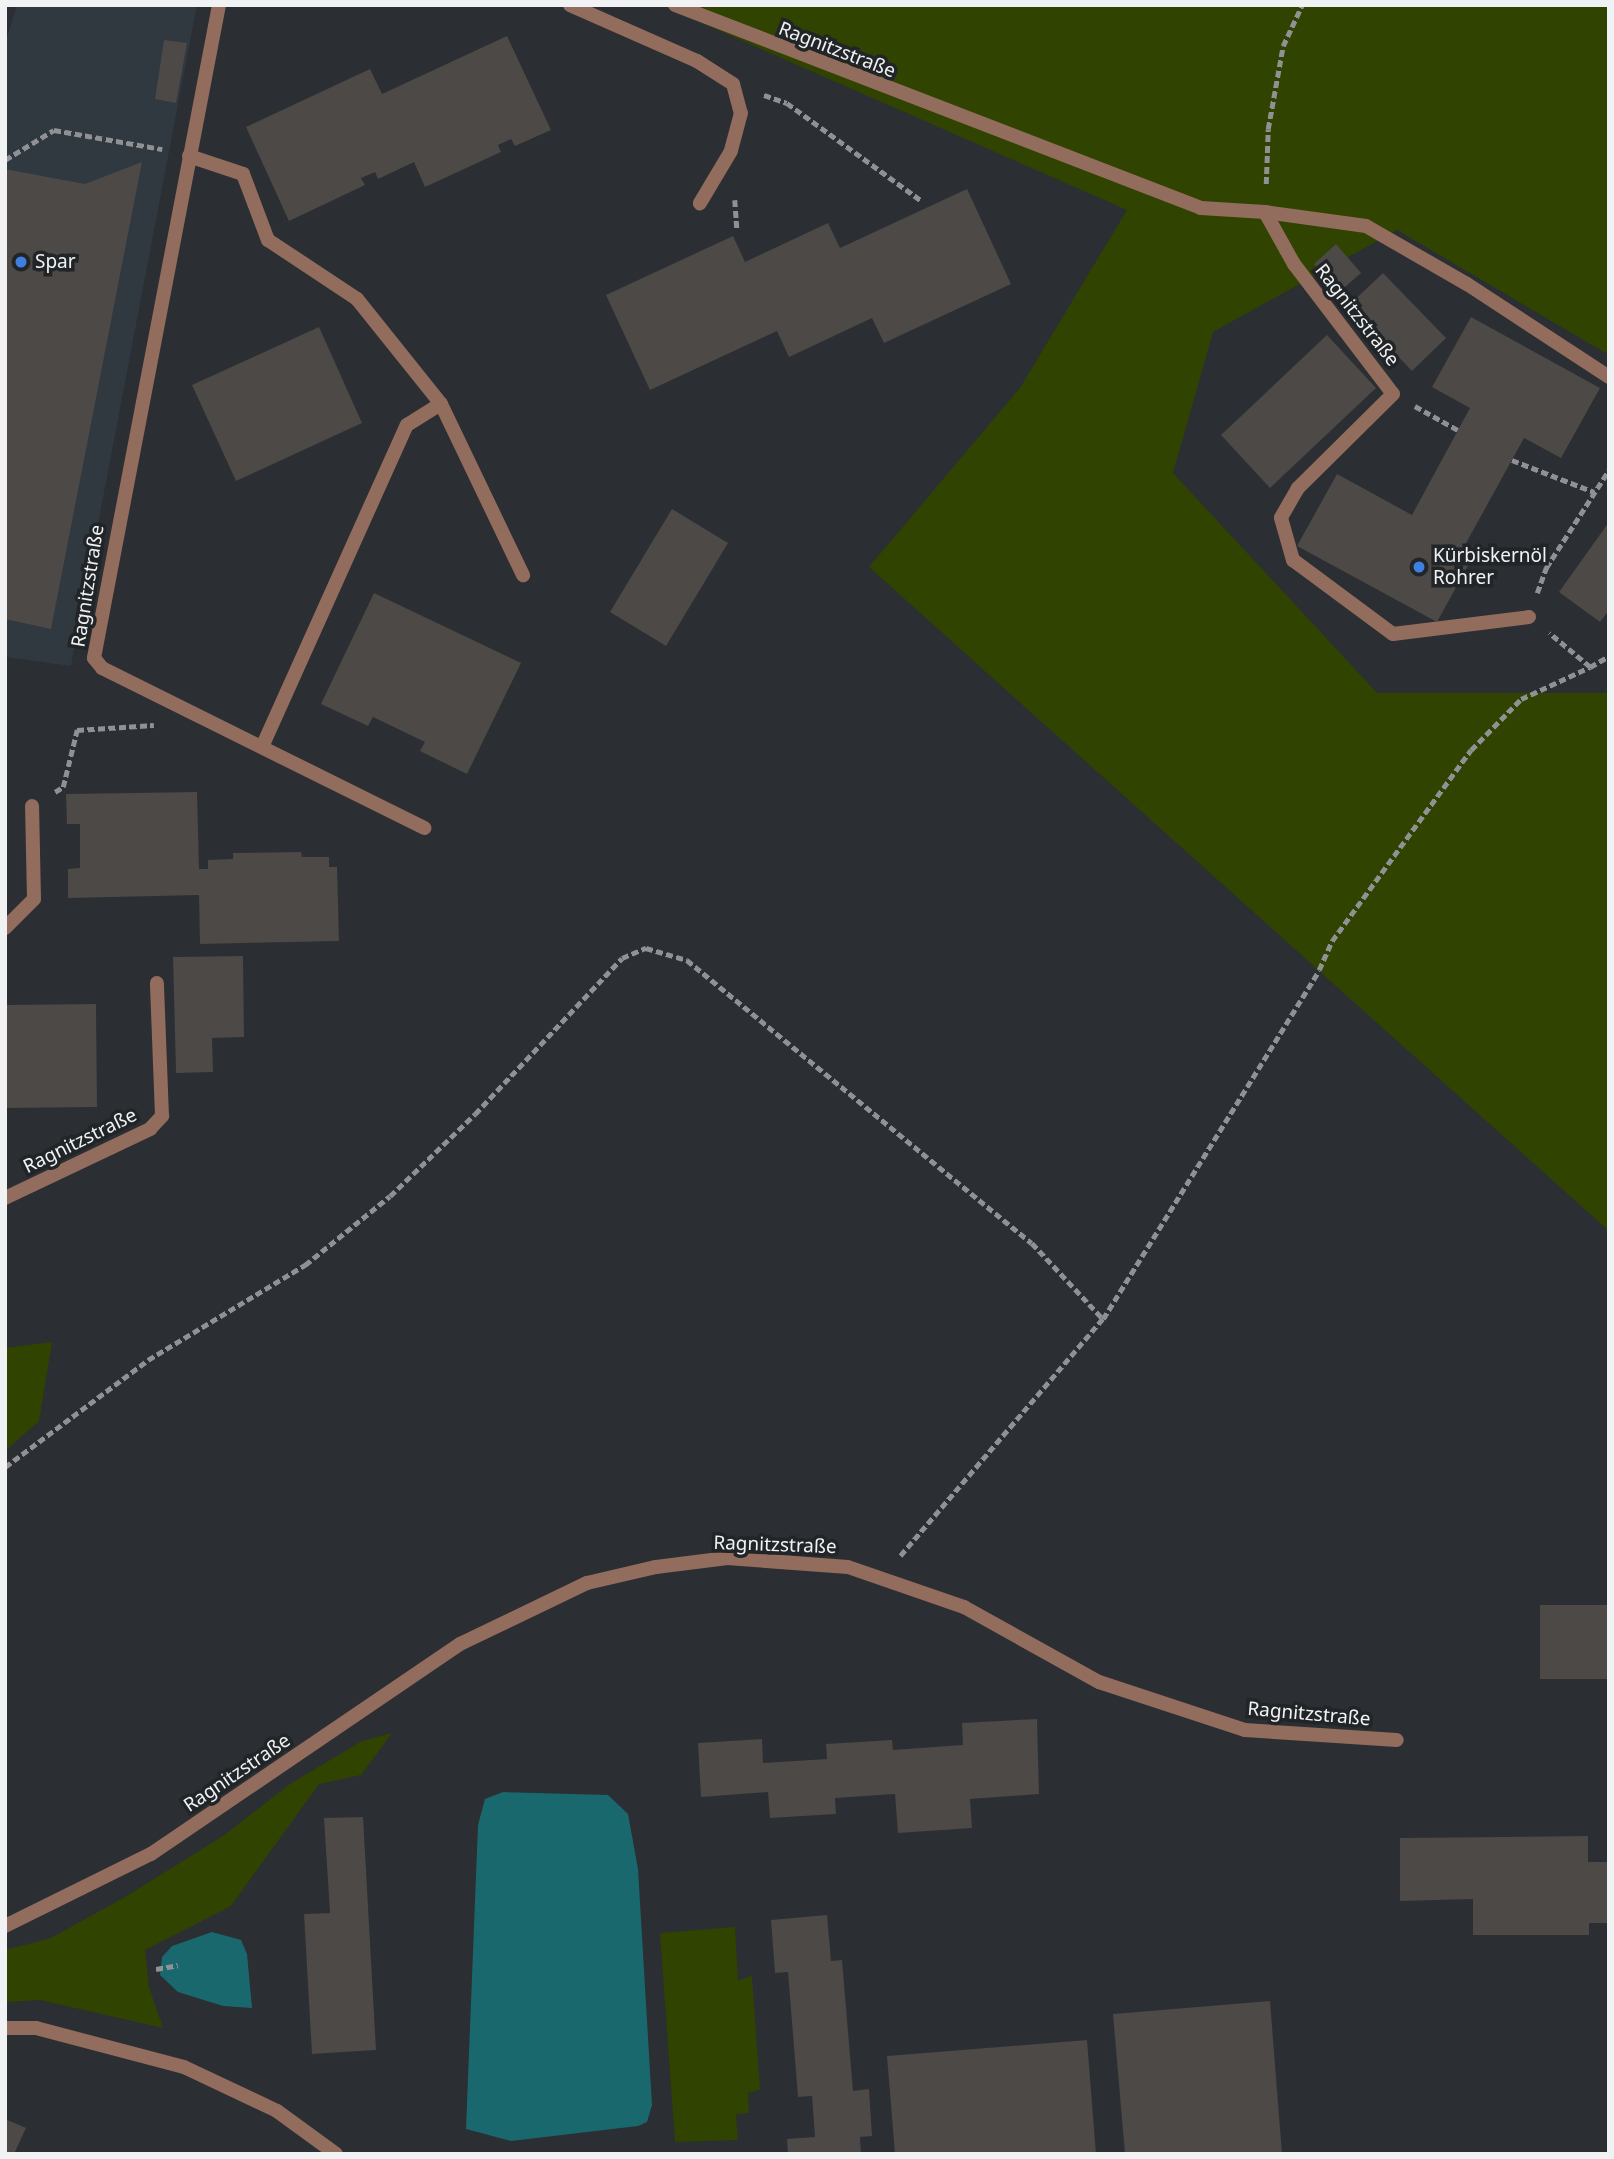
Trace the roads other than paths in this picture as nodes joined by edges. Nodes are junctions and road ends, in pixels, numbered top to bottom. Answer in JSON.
{"nodes":[{"id":1,"x":219,"y":5,"type":"edge"},
{"id":2,"x":570,"y":5,"type":"edge"},
{"id":3,"x":676,"y":5,"type":"edge"},
{"id":4,"x":190,"y":156,"type":"junction"},
{"id":5,"x":700,"y":203,"type":"dead end"},
{"id":6,"x":1265,"y":212,"type":"junction"},
{"id":7,"x":1609,"y":377,"type":"edge"},
{"id":8,"x":441,"y":404,"type":"junction"},
{"id":9,"x":523,"y":575,"type":"dead end"},
{"id":10,"x":1529,"y":617,"type":"road end"},
{"id":11,"x":262,"y":747,"type":"junction"},
{"id":12,"x":32,"y":806,"type":"road end"},
{"id":13,"x":425,"y":828,"type":"dead end"},
{"id":14,"x":5,"y":928,"type":"edge"},
{"id":15,"x":157,"y":983,"type":"dead end"},
{"id":16,"x":5,"y":1198,"type":"edge"},
{"id":17,"x":1397,"y":1740,"type":"dead end"},
{"id":18,"x":5,"y":1926,"type":"edge"},
{"id":19,"x":5,"y":2028,"type":"edge"},
{"id":20,"x":335,"y":2154,"type":"edge"}],
"edges":[{"from":1,"to":4,"type":"street","name":"Ragnitzstraße"},
{"from":2,"to":5,"type":"street"},
{"from":3,"to":6,"type":"street","name":"Ragnitzstraße"},
{"from":4,"to":8,"type":"street"},
{"from":4,"to":11,"type":"street","name":"Ragnitzstraße"},
{"from":6,"to":7,"type":"street","name":"Ragnitzstraße"},
{"from":6,"to":10,"type":"street","name":"Ragnitzstraße"},
{"from":8,"to":9,"type":"street"},
{"from":8,"to":11,"type":"street"},
{"from":11,"to":13,"type":"street","name":"Ragnitzstraße"},
{"from":12,"to":14,"type":"street"},
{"from":15,"to":16,"type":"street","name":"Ragnitzstraße"},
{"from":17,"to":18,"type":"street","name":"Ragnitzstraße"},
{"from":19,"to":20,"type":"street"}]}
